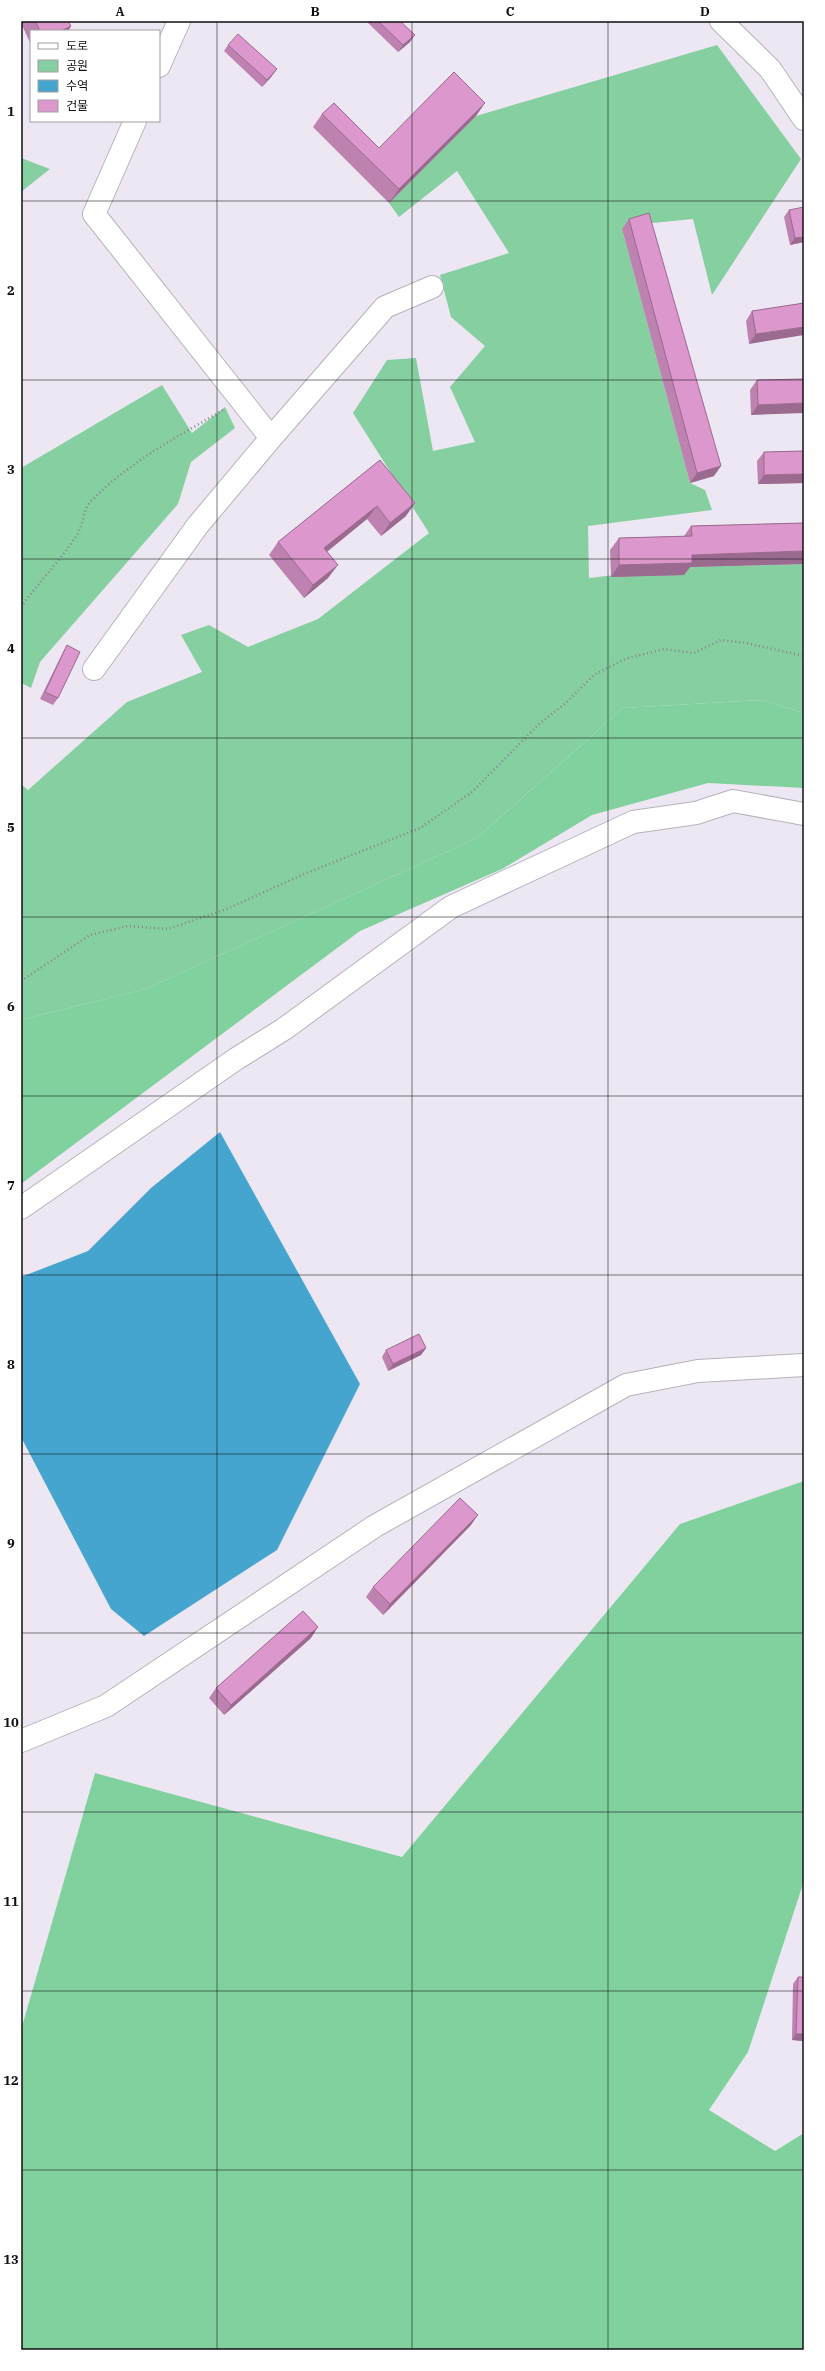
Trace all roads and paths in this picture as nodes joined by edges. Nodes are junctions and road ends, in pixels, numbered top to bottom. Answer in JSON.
{"nodes":[{"id":1,"x":179,"y":21,"type":"edge"},
{"id":2,"x":721,"y":21,"type":"edge"},
{"id":3,"x":160,"y":64,"type":"edge"},
{"id":4,"x":804,"y":119,"type":"edge"},
{"id":5,"x":135,"y":122,"type":"edge"},
{"id":6,"x":432,"y":287,"type":"dead end"},
{"id":7,"x":241,"y":400,"type":"junction"},
{"id":8,"x":271,"y":438,"type":"junction"},
{"id":9,"x":21,"y":607,"type":"edge"},
{"id":10,"x":804,"y":656,"type":"edge"},
{"id":11,"x":94,"y":669,"type":"dead end"},
{"id":12,"x":804,"y":814,"type":"edge"},
{"id":13,"x":21,"y":981,"type":"edge"},
{"id":14,"x":21,"y":1208,"type":"edge"},
{"id":15,"x":804,"y":1365,"type":"edge"},
{"id":16,"x":21,"y":1741,"type":"edge"}],
"edges":[{"from":1,"to":3,"type":"street"},
{"from":2,"to":4,"type":"street"},
{"from":5,"to":7,"type":"street"},
{"from":6,"to":8,"type":"street"},
{"from":7,"to":8,"type":"street"},
{"from":7,"to":9,"type":"path"},
{"from":8,"to":11,"type":"street"},
{"from":10,"to":13,"type":"path"},
{"from":12,"to":14,"type":"street"},
{"from":15,"to":16,"type":"street"}]}
